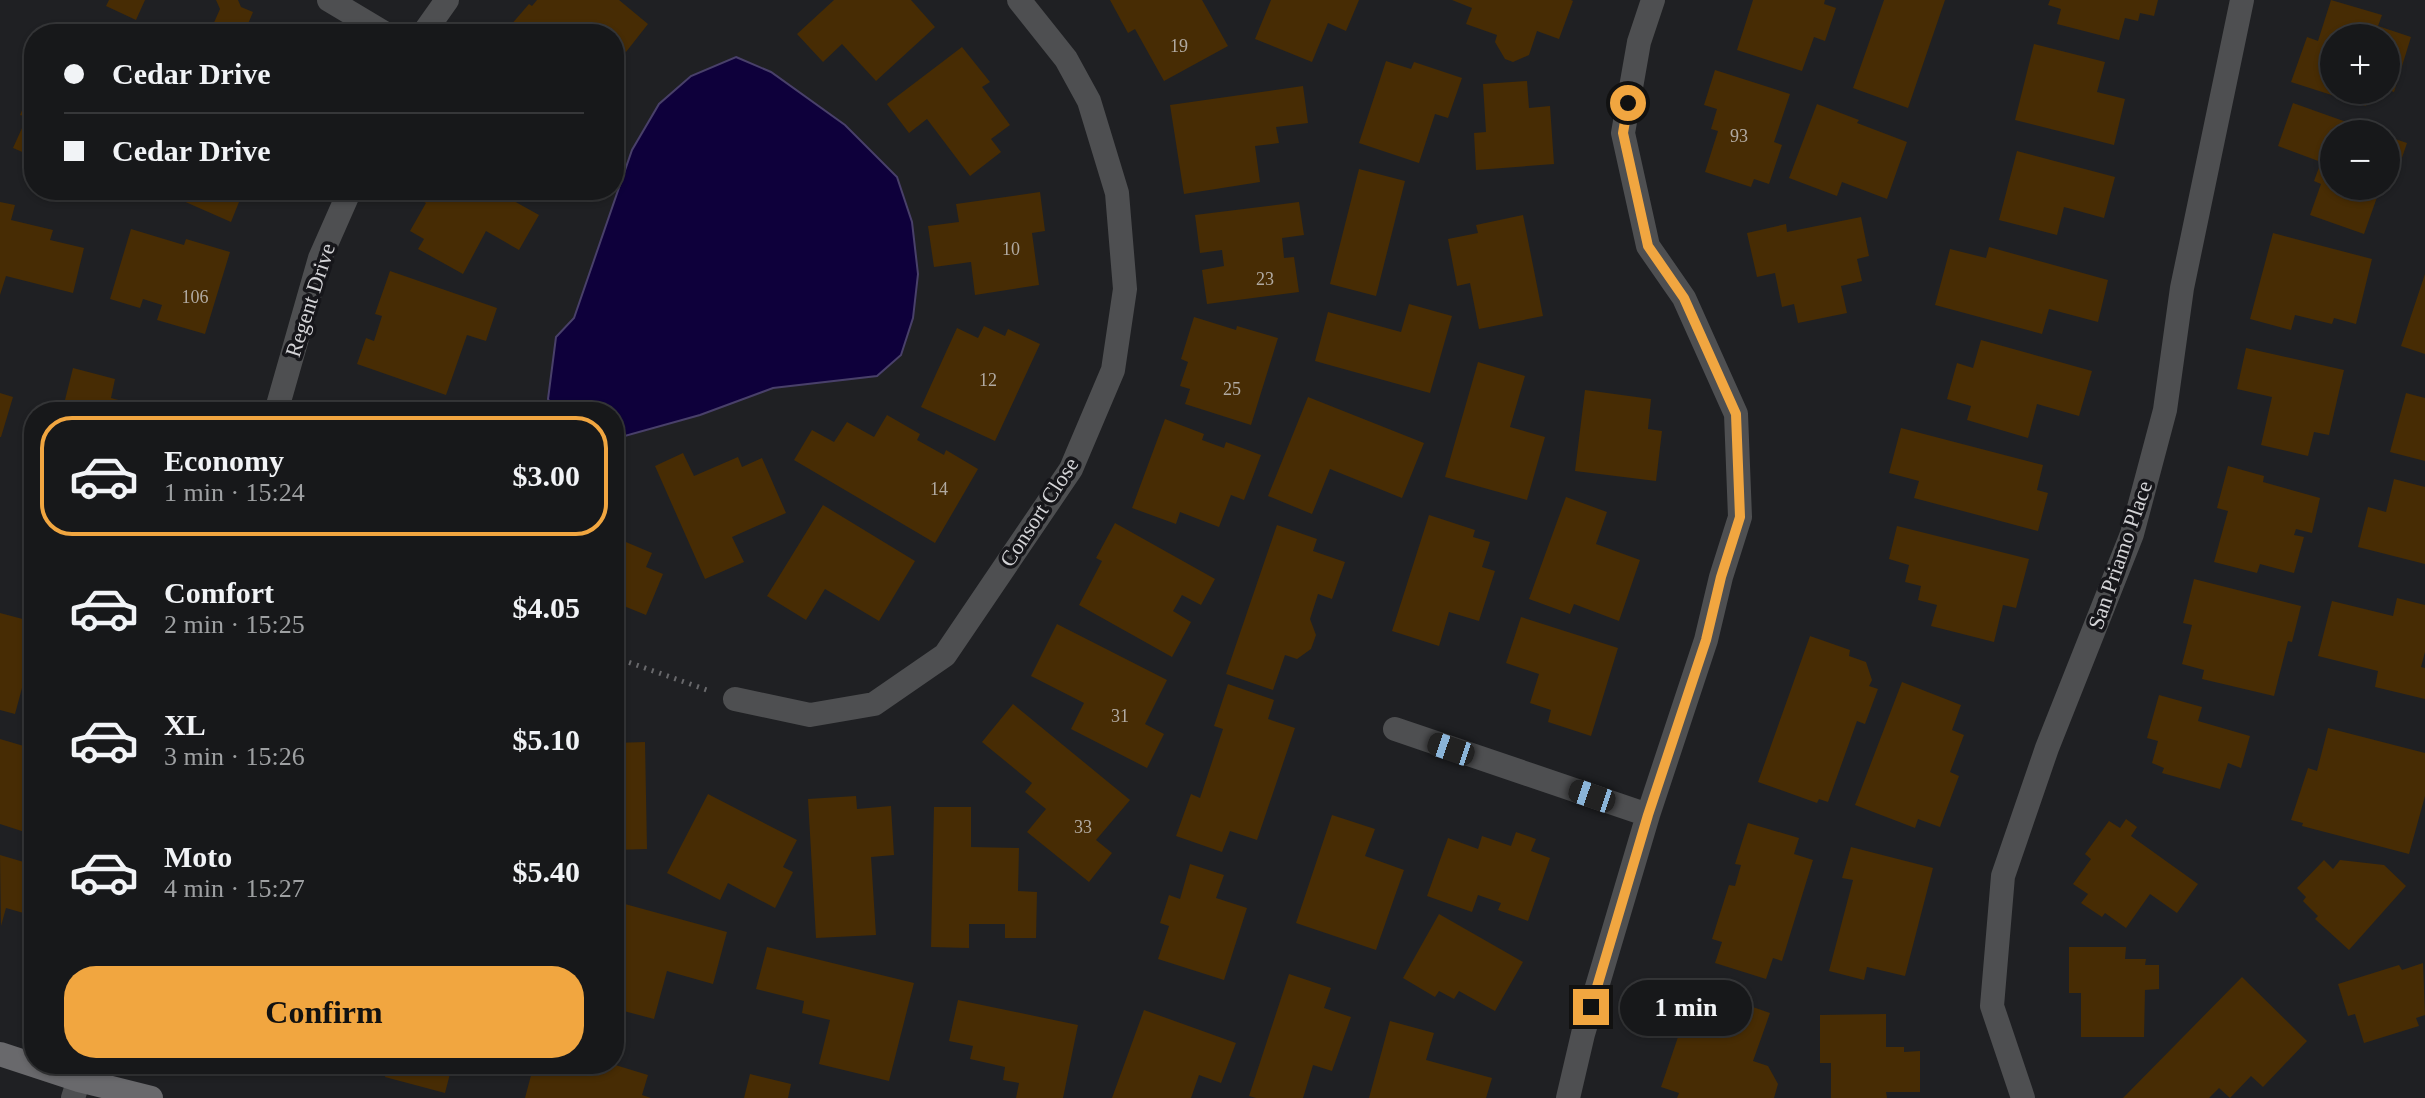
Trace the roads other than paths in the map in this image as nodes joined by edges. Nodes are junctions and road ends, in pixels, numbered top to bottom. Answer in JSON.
{"nodes":[{"id":1,"x":329,"y":0,"type":"edge"},
{"id":2,"x":447,"y":0,"type":"edge"},
{"id":3,"x":1653,"y":0,"type":"edge"},
{"id":4,"x":2242,"y":0,"type":"edge"},
{"id":5,"x":1030,"y":4,"type":"edge"},
{"id":6,"x":369,"y":24,"type":"edge"},
{"id":7,"x":430,"y":24,"type":"edge"},
{"id":8,"x":346,"y":200,"type":"edge"},
{"id":9,"x":279,"y":402,"type":"edge"},
{"id":10,"x":735,"y":699,"type":"road end"},
{"id":11,"x":1395,"y":729,"type":"dead end"},
{"id":12,"x":1648,"y":815,"type":"junction"},
{"id":13,"x":0,"y":1054,"type":"edge"},
{"id":14,"x":24,"y":1062,"type":"edge"},
{"id":15,"x":59,"y":1074,"type":"edge"},
{"id":16,"x":79,"y":1081,"type":"edge"},
{"id":17,"x":151,"y":1098,"type":"edge"},
{"id":18,"x":1568,"y":1098,"type":"edge"},
{"id":19,"x":2023,"y":1098,"type":"edge"}],
"edges":[{"from":1,"to":6,"type":"street"},
{"from":2,"to":7,"type":"street"},
{"from":3,"to":12,"type":"street"},
{"from":4,"to":19,"type":"street","name":"San Priamo Place"},
{"from":5,"to":10,"type":"street","name":"Consort Close"},
{"from":8,"to":9,"type":"street","name":"Regent Drive"},
{"from":11,"to":12,"type":"street"},
{"from":12,"to":18,"type":"street"},
{"from":13,"to":14,"type":"street"},
{"from":15,"to":16,"type":"street"},
{"from":16,"to":17,"type":"street"}]}
